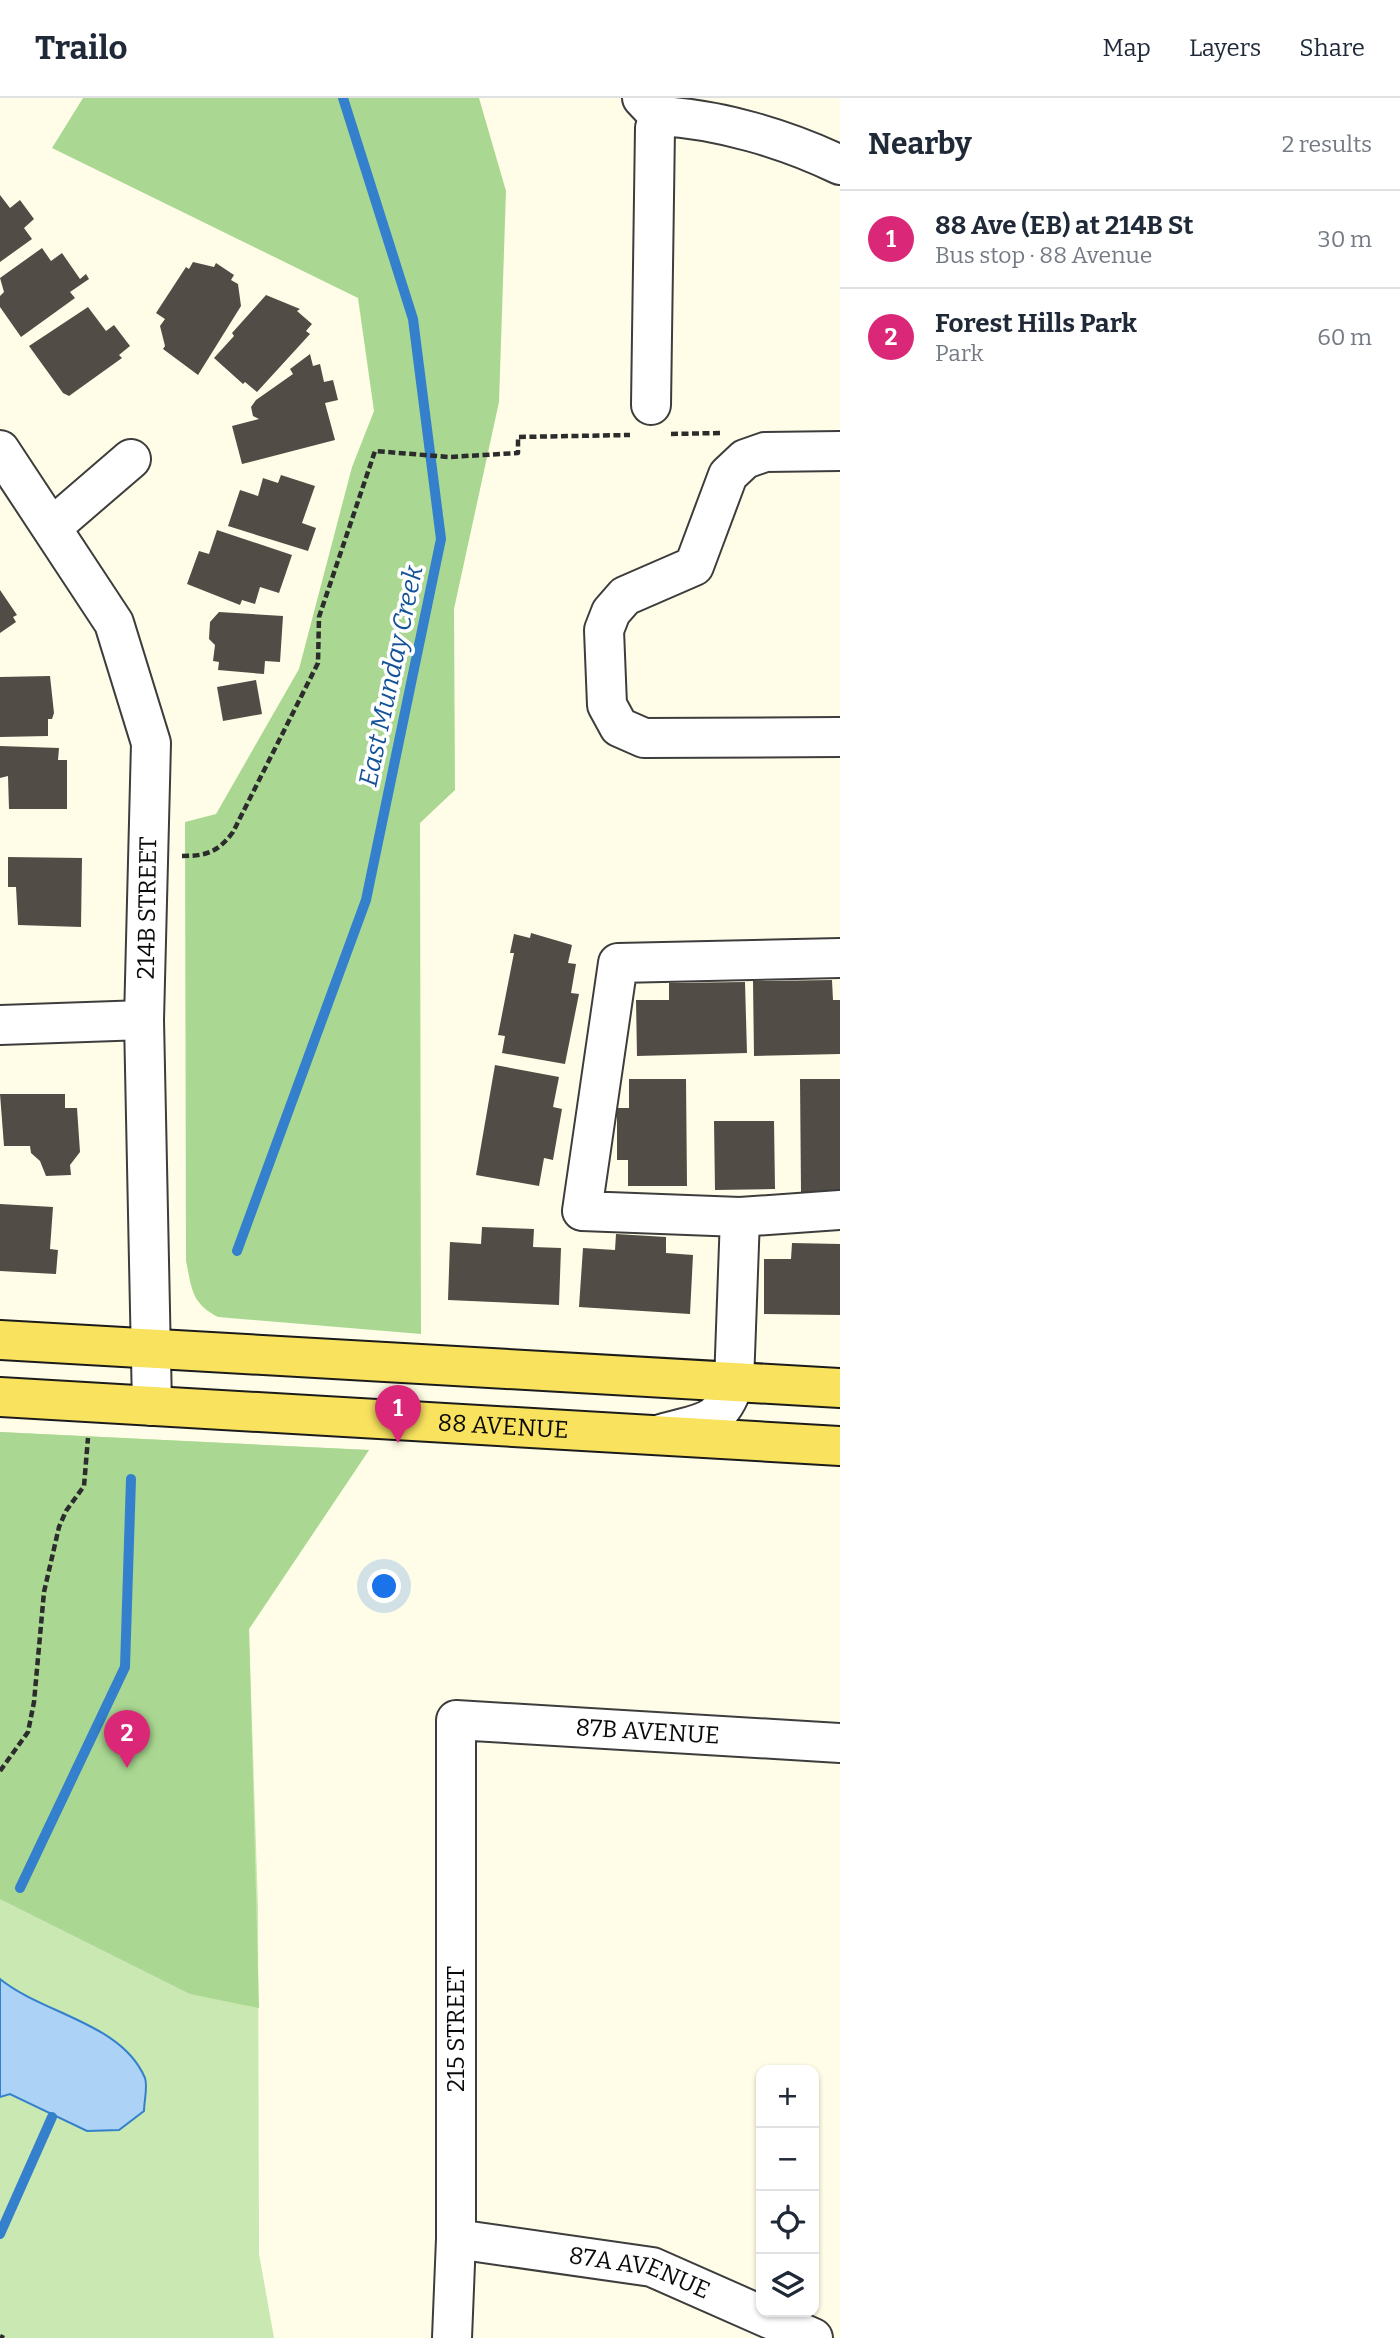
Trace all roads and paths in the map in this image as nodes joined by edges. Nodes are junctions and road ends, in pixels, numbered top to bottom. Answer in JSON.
{"nodes":[{"id":1,"x":650,"y":107,"type":"edge"},
{"id":2,"x":840,"y":166,"type":"edge"},
{"id":3,"x":653,"y":424,"type":"junction"},
{"id":4,"x":723,"y":433,"type":"dead end"},
{"id":5,"x":0,"y":450,"type":"edge"},
{"id":6,"x":840,"y":451,"type":"edge"},
{"id":7,"x":131,"y":459,"type":"dead end"},
{"id":8,"x":52,"y":527,"type":"junction"},
{"id":9,"x":840,"y":737,"type":"edge"},
{"id":10,"x":149,"y":857,"type":"junction"},
{"id":11,"x":840,"y":958,"type":"edge"},
{"id":12,"x":144,"y":1020,"type":"junction"},
{"id":13,"x":0,"y":1025,"type":"edge"},
{"id":14,"x":840,"y":1210,"type":"edge"},
{"id":15,"x":740,"y":1217,"type":"junction"},
{"id":16,"x":0,"y":1340,"type":"edge"},
{"id":17,"x":152,"y":1349,"type":"junction"},
{"id":18,"x":734,"y":1383,"type":"junction"},
{"id":19,"x":840,"y":1388,"type":"edge"},
{"id":20,"x":0,"y":1397,"type":"edge"},
{"id":21,"x":89,"y":1402,"type":"junction"},
{"id":22,"x":152,"y":1406,"type":"junction"},
{"id":23,"x":654,"y":1436,"type":"junction"},
{"id":24,"x":840,"y":1446,"type":"edge"},
{"id":25,"x":456,"y":1720,"type":"joint"},
{"id":26,"x":840,"y":1743,"type":"edge"},
{"id":27,"x":0,"y":1771,"type":"edge"},
{"id":28,"x":456,"y":2239,"type":"junction"},
{"id":29,"x":452,"y":2338,"type":"edge"},
{"id":30,"x":813,"y":2338,"type":"edge"}],
"edges":[{"from":1,"to":2,"type":"street"},
{"from":1,"to":3,"type":"street"},
{"from":3,"to":4,"type":"path"},
{"from":3,"to":10,"type":"path"},
{"from":5,"to":8,"type":"street","name":"214B STREET"},
{"from":6,"to":9,"type":"street"},
{"from":7,"to":8,"type":"street"},
{"from":8,"to":10,"type":"street","name":"214B STREET"},
{"from":10,"to":12,"type":"street","name":"214B STREET"},
{"from":11,"to":15,"type":"street"},
{"from":12,"to":13,"type":"street"},
{"from":12,"to":17,"type":"street","name":"214B STREET"},
{"from":14,"to":15,"type":"street"},
{"from":15,"to":18,"type":"street"},
{"from":16,"to":17,"type":"main road"},
{"from":17,"to":18,"type":"main road"},
{"from":17,"to":22,"type":"street","name":"214B STREET"},
{"from":18,"to":19,"type":"main road"},
{"from":18,"to":23,"type":"street"},
{"from":20,"to":21,"type":"main road","name":"88 AVENUE"},
{"from":21,"to":22,"type":"main road","name":"88 AVENUE"},
{"from":21,"to":27,"type":"path"},
{"from":22,"to":23,"type":"main road","name":"88 AVENUE"},
{"from":23,"to":24,"type":"main road","name":"88 AVENUE"},
{"from":25,"to":26,"type":"street","name":"87B AVENUE"},
{"from":25,"to":28,"type":"street","name":"215 STREET"},
{"from":28,"to":29,"type":"street","name":"215 STREET"},
{"from":28,"to":30,"type":"street","name":"87A AVENUE"}]}
